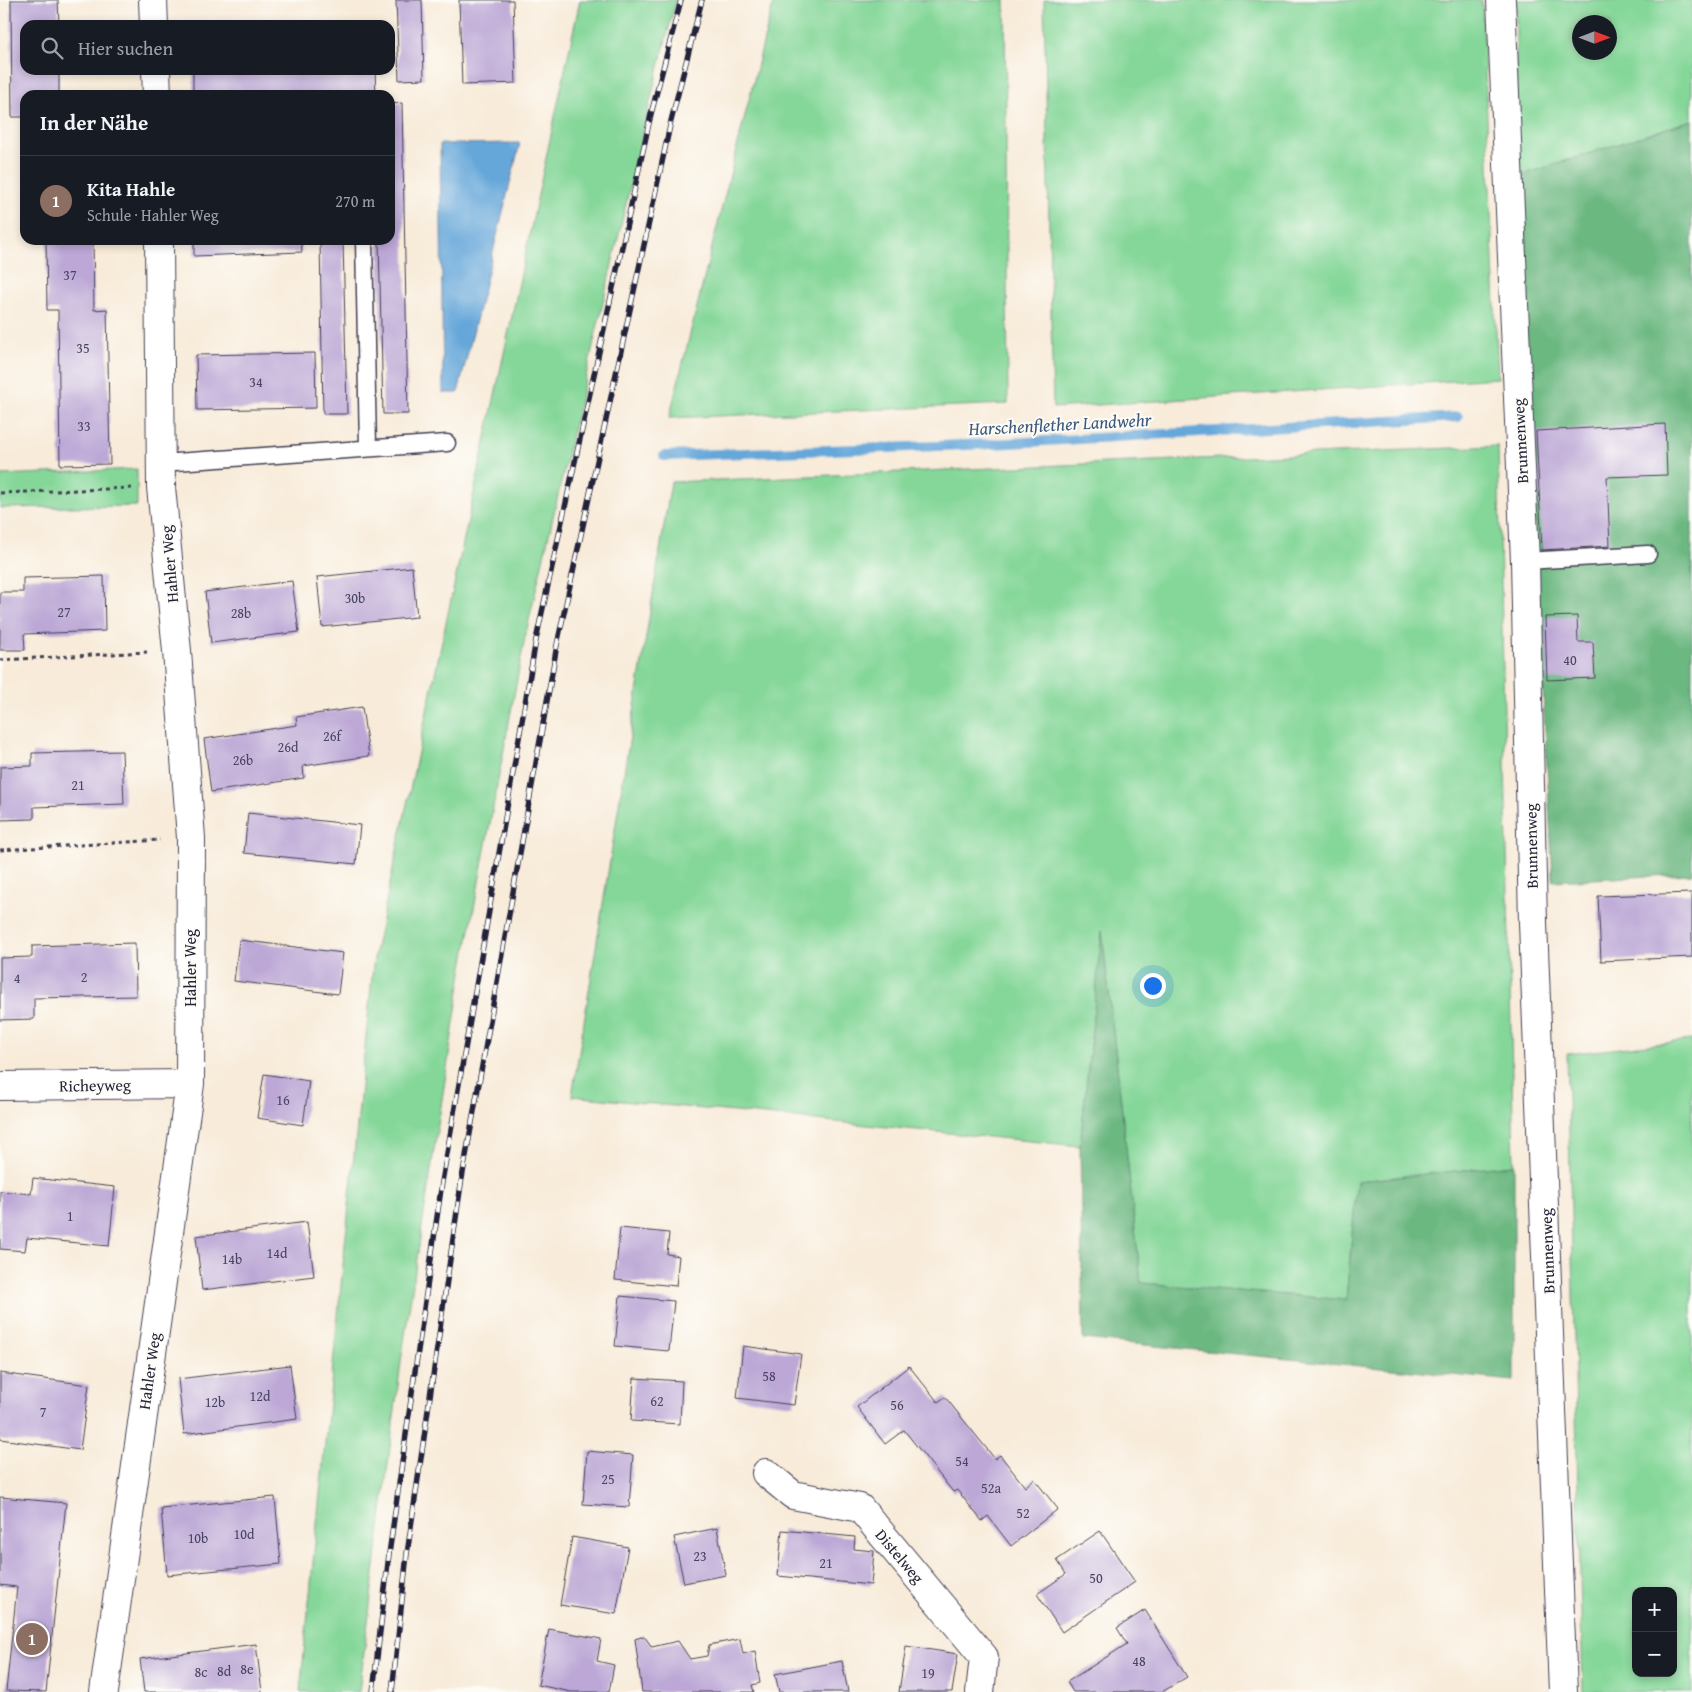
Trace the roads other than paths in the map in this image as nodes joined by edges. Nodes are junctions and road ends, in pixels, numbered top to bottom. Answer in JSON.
{"nodes":[{"id":1,"x":154,"y":0,"type":"edge"},
{"id":2,"x":1501,"y":0,"type":"edge"},
{"id":3,"x":154,"y":20,"type":"edge"},
{"id":4,"x":156,"y":75,"type":"edge"},
{"id":5,"x":156,"y":90,"type":"edge"},
{"id":6,"x":159,"y":245,"type":"edge"},
{"id":7,"x":364,"y":245,"type":"edge"},
{"id":8,"x":448,"y":444,"type":"dead end"},
{"id":9,"x":368,"y":448,"type":"junction"},
{"id":10,"x":161,"y":475,"type":"junction"},
{"id":11,"x":1648,"y":554,"type":"dead end"},
{"id":12,"x":1525,"y":561,"type":"junction"},
{"id":13,"x":190,"y":1084,"type":"junction"},
{"id":14,"x":0,"y":1086,"type":"edge"},
{"id":15,"x":766,"y":1473,"type":"dead end"},
{"id":16,"x":104,"y":1692,"type":"edge"},
{"id":17,"x":980,"y":1692,"type":"edge"},
{"id":18,"x":1563,"y":1692,"type":"edge"}],
"edges":[{"from":1,"to":3,"type":"street"},
{"from":2,"to":12,"type":"street","name":"Brunnenweg"},
{"from":4,"to":5,"type":"street"},
{"from":6,"to":10,"type":"street","name":"Hahler Weg"},
{"from":7,"to":9,"type":"lane"},
{"from":8,"to":9,"type":"lane"},
{"from":9,"to":10,"type":"lane"},
{"from":10,"to":13,"type":"street","name":"Hahler Weg"},
{"from":11,"to":12,"type":"lane"},
{"from":12,"to":18,"type":"street","name":"Brunnenweg"},
{"from":13,"to":14,"type":"street","name":"Richeyweg"},
{"from":13,"to":16,"type":"street","name":"Hahler Weg"},
{"from":15,"to":17,"type":"street","name":"Distelweg"}]}
